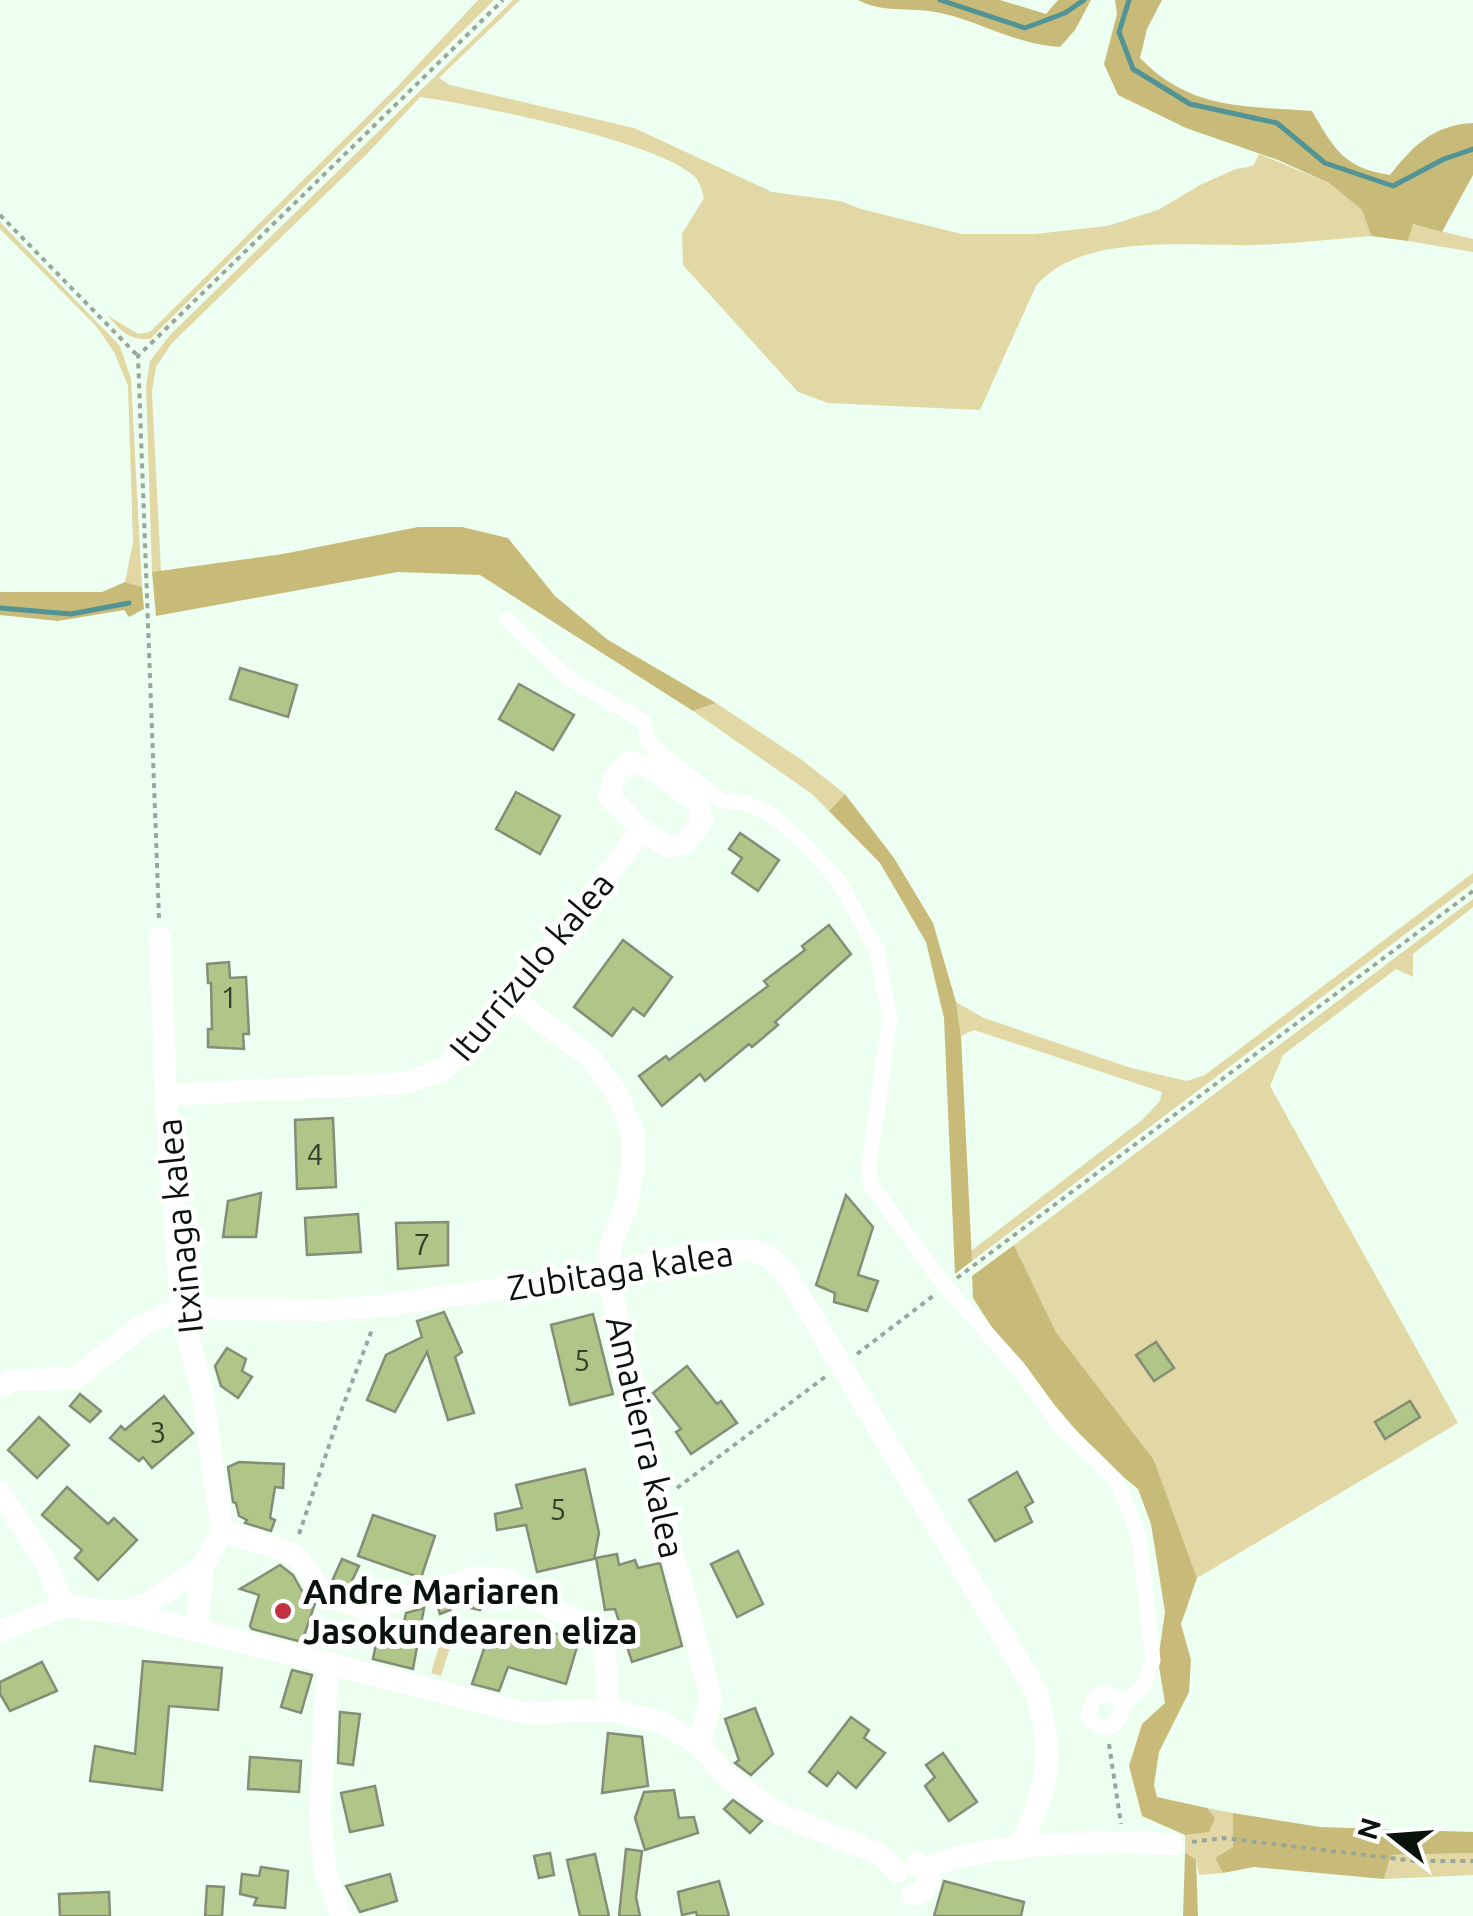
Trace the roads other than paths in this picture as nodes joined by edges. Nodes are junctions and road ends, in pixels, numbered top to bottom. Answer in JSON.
{"nodes":[{"id":1,"x":508,"y":619,"type":"dead end"},
{"id":2,"x":642,"y":830,"type":"dead end"},
{"id":3,"x":160,"y":938,"type":"road end"},
{"id":4,"x":513,"y":999,"type":"junction"},
{"id":5,"x":166,"y":1095,"type":"junction"},
{"id":6,"x":608,"y":1273,"type":"junction"},
{"id":7,"x":181,"y":1308,"type":"junction"},
{"id":8,"x":0,"y":1386,"type":"edge"},
{"id":9,"x":0,"y":1492,"type":"edge"},
{"id":10,"x":222,"y":1531,"type":"junction"},
{"id":11,"x":202,"y":1568,"type":"junction"},
{"id":12,"x":64,"y":1606,"type":"junction"},
{"id":13,"x":123,"y":1612,"type":"junction"},
{"id":14,"x":196,"y":1628,"type":"junction"},
{"id":15,"x":0,"y":1631,"type":"edge"},
{"id":16,"x":328,"y":1663,"type":"junction"},
{"id":17,"x":1122,"y":1704,"type":"junction"},
{"id":18,"x":609,"y":1710,"type":"junction"},
{"id":19,"x":700,"y":1745,"type":"junction"},
{"id":20,"x":1172,"y":1844,"type":"road end"},
{"id":21,"x":1020,"y":1848,"type":"junction"},
{"id":22,"x":926,"y":1869,"type":"junction"},
{"id":23,"x":897,"y":1872,"type":"junction"},
{"id":24,"x":912,"y":1905,"type":"edge"},
{"id":25,"x":341,"y":1916,"type":"edge"}],
"edges":[{"from":1,"to":17,"type":"street"},
{"from":2,"to":4,"type":"street","name":"Iturrizulo kalea"},
{"from":3,"to":5,"type":"street","name":"Itxinaga kalea"},
{"from":4,"to":5,"type":"street","name":"Iturrizulo kalea"},
{"from":4,"to":6,"type":"street","name":"Amatierra kalea"},
{"from":5,"to":7,"type":"street","name":"Itxinaga kalea"},
{"from":6,"to":7,"type":"street","name":"Zubitaga kalea"},
{"from":6,"to":19,"type":"street","name":"Amatierra kalea"},
{"from":6,"to":21,"type":"street","name":"Zubitaga kalea"},
{"from":7,"to":8,"type":"street","name":"Zubitaga kalea"},
{"from":7,"to":10,"type":"street","name":"Itxinaga kalea"},
{"from":9,"to":12,"type":"street"},
{"from":10,"to":11,"type":"street"},
{"from":10,"to":18,"type":"street"},
{"from":11,"to":13,"type":"street"},
{"from":11,"to":14,"type":"street"},
{"from":12,"to":13,"type":"street"},
{"from":12,"to":15,"type":"street"},
{"from":13,"to":14,"type":"street"},
{"from":14,"to":16,"type":"street"},
{"from":16,"to":18,"type":"street"},
{"from":16,"to":25,"type":"street"},
{"from":17,"to":17,"type":"street"},
{"from":18,"to":19,"type":"street"},
{"from":19,"to":23,"type":"street"},
{"from":20,"to":21,"type":"street"},
{"from":21,"to":22,"type":"street"},
{"from":22,"to":23,"type":"street"},
{"from":22,"to":24,"type":"street"},
{"from":23,"to":24,"type":"street"}]}
